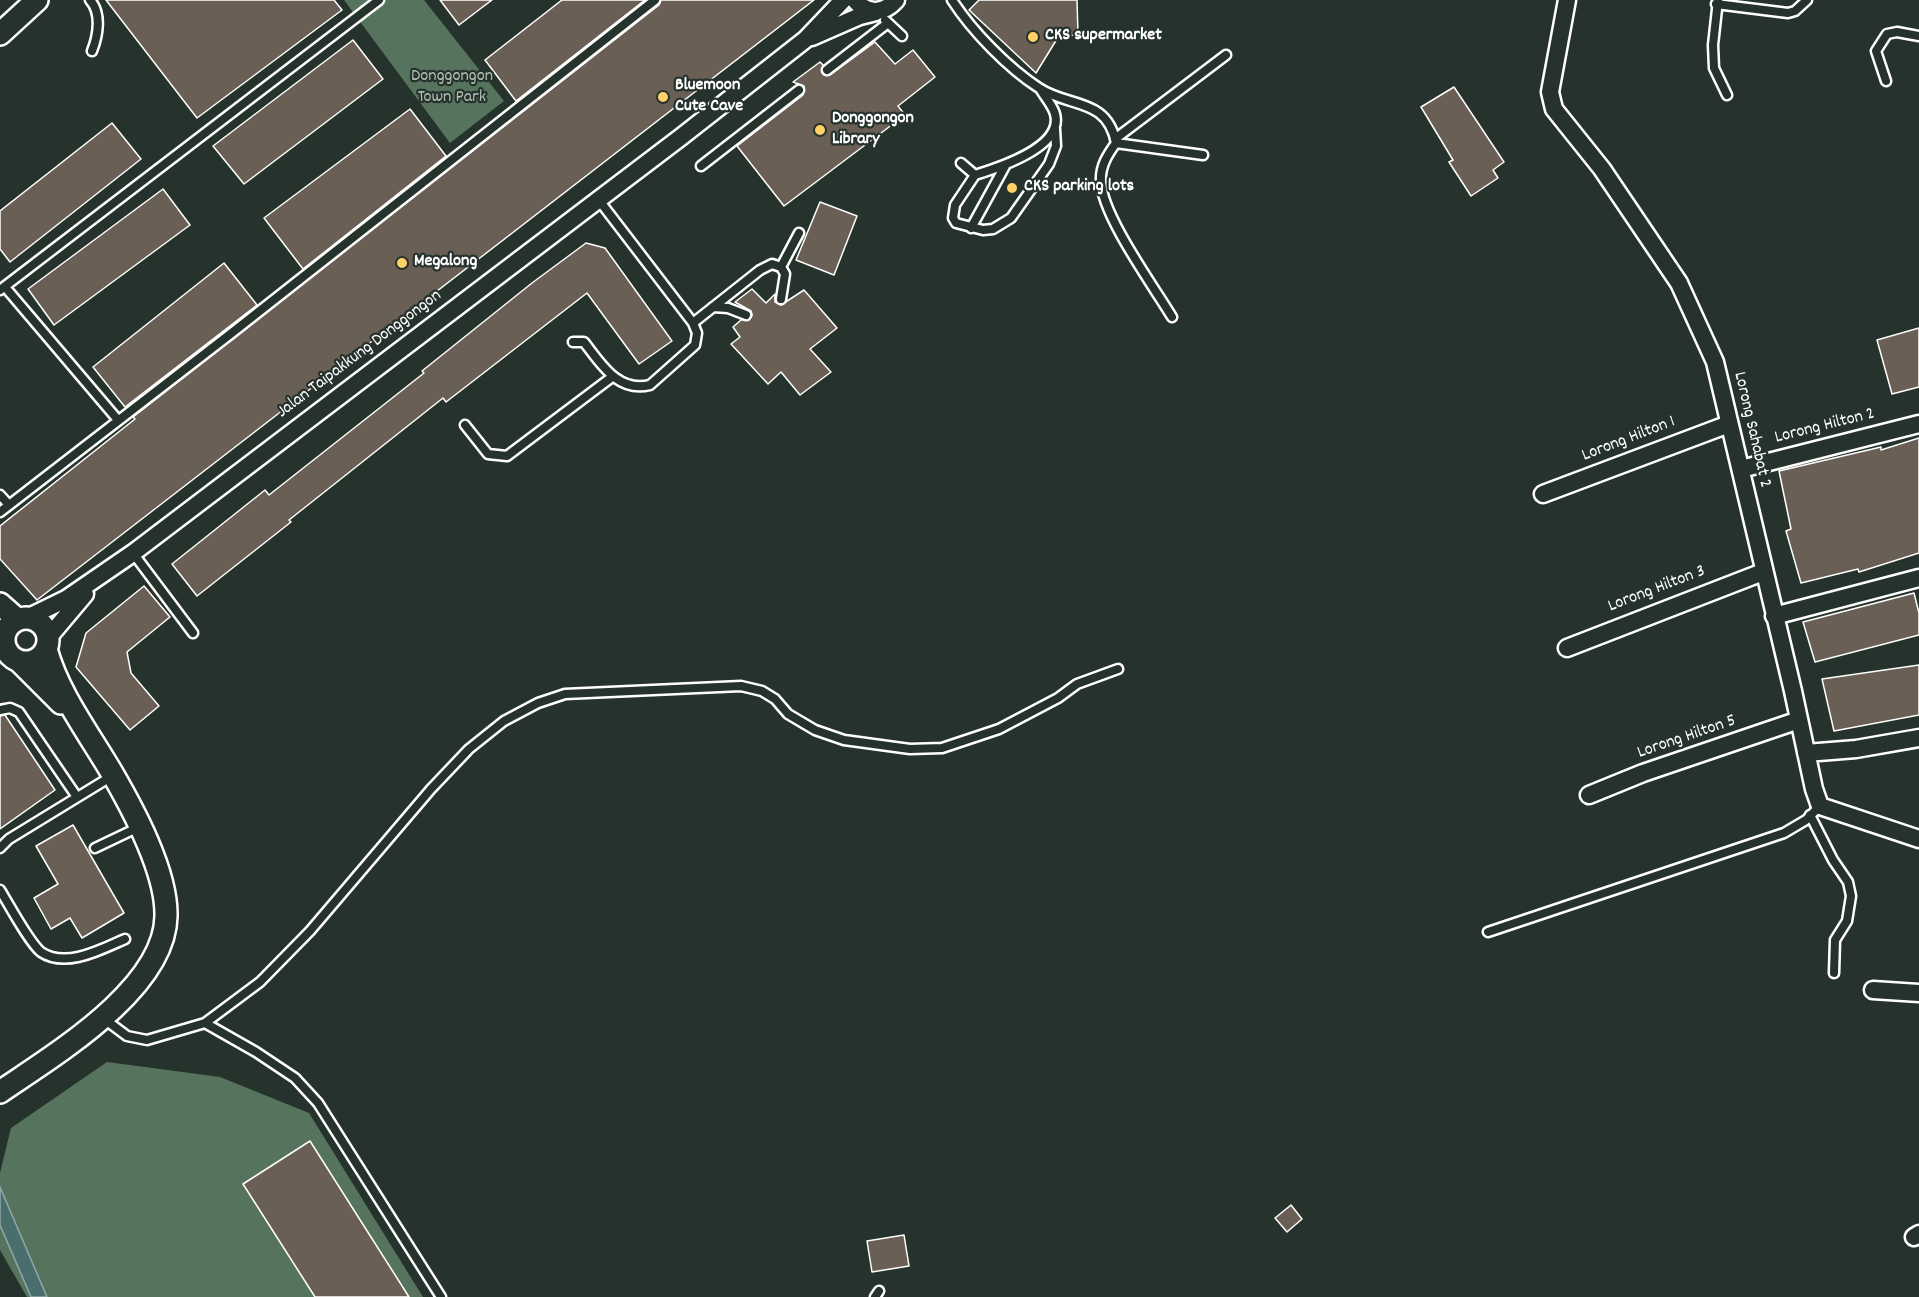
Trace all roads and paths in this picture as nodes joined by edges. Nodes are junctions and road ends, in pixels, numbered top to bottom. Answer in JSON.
{"nodes":[{"id":1,"x":15,"y":0,"type":"edge"},
{"id":2,"x":37,"y":0,"type":"edge"},
{"id":3,"x":90,"y":0,"type":"edge"},
{"id":4,"x":379,"y":0,"type":"edge"},
{"id":5,"x":655,"y":0,"type":"edge"},
{"id":6,"x":843,"y":0,"type":"edge"},
{"id":7,"x":855,"y":0,"type":"edge"},
{"id":8,"x":896,"y":0,"type":"edge"},
{"id":9,"x":952,"y":0,"type":"edge"},
{"id":10,"x":1566,"y":0,"type":"edge"},
{"id":11,"x":1807,"y":0,"type":"edge"},
{"id":12,"x":1717,"y":2,"type":"edge"},
{"id":13,"x":876,"y":12,"type":"junction"},
{"id":14,"x":0,"y":19,"type":"edge"},
{"id":15,"x":888,"y":23,"type":"junction"},
{"id":16,"x":0,"y":34,"type":"edge"},
{"id":17,"x":902,"y":36,"type":"dead end"},
{"id":18,"x":1919,"y":36,"type":"edge"},
{"id":19,"x":806,"y":39,"type":"junction"},
{"id":20,"x":92,"y":51,"type":"dead end"},
{"id":21,"x":1226,"y":55,"type":"dead end"},
{"id":22,"x":827,"y":69,"type":"dead end"},
{"id":23,"x":1886,"y":81,"type":"dead end"},
{"id":24,"x":1041,"y":89,"type":"junction"},
{"id":25,"x":800,"y":90,"type":"dead end"},
{"id":26,"x":1727,"y":95,"type":"dead end"},
{"id":27,"x":1055,"y":129,"type":"junction"},
{"id":28,"x":1116,"y":141,"type":"junction"},
{"id":29,"x":1203,"y":155,"type":"dead end"},
{"id":30,"x":961,"y":163,"type":"dead end"},
{"id":31,"x":701,"y":166,"type":"dead end"},
{"id":32,"x":1005,"y":166,"type":"junction"},
{"id":33,"x":975,"y":175,"type":"junction"},
{"id":34,"x":597,"y":198,"type":"junction"},
{"id":35,"x":971,"y":228,"type":"junction"},
{"id":36,"x":800,"y":233,"type":"dead end"},
{"id":37,"x":781,"y":267,"type":"junction"},
{"id":38,"x":3,"y":289,"type":"edge"},
{"id":39,"x":781,"y":298,"type":"dead end"},
{"id":40,"x":713,"y":307,"type":"junction"},
{"id":41,"x":746,"y":315,"type":"dead end"},
{"id":42,"x":1172,"y":317,"type":"dead end"},
{"id":43,"x":693,"y":323,"type":"junction"},
{"id":44,"x":573,"y":342,"type":"dead end"},
{"id":45,"x":612,"y":377,"type":"junction"},
{"id":46,"x":118,"y":420,"type":"junction"},
{"id":47,"x":1919,"y":423,"type":"edge"},
{"id":48,"x":1729,"y":424,"type":"junction"},
{"id":49,"x":465,"y":425,"type":"dead end"},
{"id":50,"x":1742,"y":469,"type":"junction"},
{"id":51,"x":1543,"y":494,"type":"dead end"},
{"id":52,"x":0,"y":495,"type":"edge"},
{"id":53,"x":9,"y":505,"type":"junction"},
{"id":54,"x":0,"y":512,"type":"edge"},
{"id":55,"x":133,"y":553,"type":"junction"},
{"id":56,"x":109,"y":570,"type":"junction"},
{"id":57,"x":1763,"y":572,"type":"junction"},
{"id":58,"x":1919,"y":579,"type":"edge"},
{"id":59,"x":0,"y":604,"type":"edge"},
{"id":60,"x":1774,"y":616,"type":"junction"},
{"id":61,"x":12,"y":625,"type":"edge"},
{"id":62,"x":193,"y":633,"type":"dead end"},
{"id":63,"x":47,"y":644,"type":"junction"},
{"id":64,"x":1567,"y":648,"type":"dead end"},
{"id":65,"x":19,"y":661,"type":"junction"},
{"id":66,"x":1118,"y":669,"type":"dead end"},
{"id":67,"x":0,"y":710,"type":"edge"},
{"id":68,"x":77,"y":718,"type":"junction"},
{"id":69,"x":1799,"y":720,"type":"junction"},
{"id":70,"x":1919,"y":738,"type":"edge"},
{"id":71,"x":1806,"y":753,"type":"junction"},
{"id":72,"x":113,"y":775,"type":"junction"},
{"id":73,"x":1589,"y":795,"type":"dead end"},
{"id":74,"x":77,"y":797,"type":"junction"},
{"id":75,"x":1815,"y":810,"type":"junction"},
{"id":76,"x":139,"y":827,"type":"junction"},
{"id":77,"x":1919,"y":839,"type":"edge"},
{"id":78,"x":0,"y":848,"type":"edge"},
{"id":79,"x":95,"y":848,"type":"dead end"},
{"id":80,"x":0,"y":890,"type":"edge"},
{"id":81,"x":1488,"y":932,"type":"dead end"},
{"id":82,"x":125,"y":939,"type":"dead end"},
{"id":83,"x":1834,"y":973,"type":"dead end"},
{"id":84,"x":1873,"y":990,"type":"dead end"},
{"id":85,"x":1919,"y":993,"type":"edge"},
{"id":86,"x":102,"y":1018,"type":"junction"},
{"id":87,"x":205,"y":1023,"type":"junction"},
{"id":88,"x":0,"y":1092,"type":"edge"},
{"id":89,"x":441,"y":1297,"type":"edge"}],
"edges":[{"from":1,"to":14,"type":"street"},
{"from":2,"to":16,"type":"street"},
{"from":3,"to":20,"type":"lane"},
{"from":4,"to":38,"type":"lane"},
{"from":5,"to":46,"type":"lane"},
{"from":6,"to":19,"type":"street","name":"Jalan Taipakkung Donggongon"},
{"from":7,"to":13,"type":"street"},
{"from":8,"to":13,"type":"street","name":"Jalan Taipakkung Donggongon"},
{"from":9,"to":24,"type":"lane"},
{"from":10,"to":48,"type":"street","name":"Lorong Sahabat 2"},
{"from":11,"to":12,"type":"lane"},
{"from":12,"to":26,"type":"lane"},
{"from":13,"to":15,"type":"lane"},
{"from":13,"to":19,"type":"street","name":"Jalan Taipakkung Donggongon"},
{"from":15,"to":17,"type":"lane"},
{"from":15,"to":22,"type":"lane"},
{"from":18,"to":23,"type":"lane"},
{"from":19,"to":34,"type":"street","name":"Jalan Taipakkung Donggongon"},
{"from":21,"to":28,"type":"lane"},
{"from":24,"to":27,"type":"lane"},
{"from":24,"to":28,"type":"lane"},
{"from":25,"to":31,"type":"lane"},
{"from":27,"to":32,"type":"lane"},
{"from":27,"to":35,"type":"lane"},
{"from":28,"to":29,"type":"lane"},
{"from":28,"to":42,"type":"lane"},
{"from":30,"to":33,"type":"lane"},
{"from":32,"to":33,"type":"lane"},
{"from":32,"to":35,"type":"lane"},
{"from":33,"to":35,"type":"lane"},
{"from":34,"to":43,"type":"lane"},
{"from":34,"to":55,"type":"street","name":"Jalan Taipakkung Donggongon"},
{"from":36,"to":37,"type":"lane"},
{"from":37,"to":39,"type":"lane"},
{"from":37,"to":40,"type":"lane"},
{"from":38,"to":46,"type":"lane"},
{"from":40,"to":41,"type":"lane"},
{"from":40,"to":43,"type":"lane"},
{"from":43,"to":45,"type":"lane"},
{"from":44,"to":45,"type":"lane"},
{"from":45,"to":49,"type":"lane"},
{"from":46,"to":53,"type":"lane"},
{"from":47,"to":50,"type":"street","name":"Lorong Hilton 2"},
{"from":48,"to":50,"type":"street","name":"Lorong Sahabat 2"},
{"from":48,"to":51,"type":"street","name":"Lorong Hilton 1"},
{"from":50,"to":57,"type":"street","name":"Lorong Sahabat 2"},
{"from":52,"to":53,"type":"lane"},
{"from":53,"to":54,"type":"lane"},
{"from":55,"to":56,"type":"street","name":"Jalan Taipakkung Donggongon"},
{"from":55,"to":62,"type":"lane"},
{"from":56,"to":61,"type":"street","name":"Jalan Taipakkung Donggongon"},
{"from":56,"to":63,"type":"street","name":"Jalan Taipakkung Donggongon"},
{"from":57,"to":60,"type":"street","name":"Lorong Sahabat 2"},
{"from":57,"to":64,"type":"street","name":"Lorong Hilton 3"},
{"from":58,"to":60,"type":"street"},
{"from":59,"to":61,"type":"street"},
{"from":60,"to":69,"type":"street","name":"Lorong Sahabat 2"},
{"from":61,"to":63,"type":"street"},
{"from":61,"to":65,"type":"street"},
{"from":63,"to":65,"type":"street"},
{"from":63,"to":68,"type":"street"},
{"from":65,"to":68,"type":"street"},
{"from":66,"to":87,"type":"lane"},
{"from":67,"to":74,"type":"lane"},
{"from":68,"to":72,"type":"street"},
{"from":69,"to":71,"type":"street","name":"Lorong Sahabat 2"},
{"from":69,"to":73,"type":"street","name":"Lorong Hilton 5"},
{"from":70,"to":71,"type":"street"},
{"from":71,"to":75,"type":"street","name":"Lorong Sahabat 2"},
{"from":72,"to":74,"type":"lane"},
{"from":72,"to":76,"type":"street"},
{"from":74,"to":78,"type":"lane"},
{"from":75,"to":77,"type":"street"},
{"from":75,"to":81,"type":"lane"},
{"from":75,"to":83,"type":"lane"},
{"from":76,"to":79,"type":"lane"},
{"from":76,"to":86,"type":"street"},
{"from":80,"to":82,"type":"lane"},
{"from":84,"to":85,"type":"street"},
{"from":86,"to":87,"type":"lane"},
{"from":86,"to":88,"type":"street"},
{"from":87,"to":89,"type":"lane"}]}
